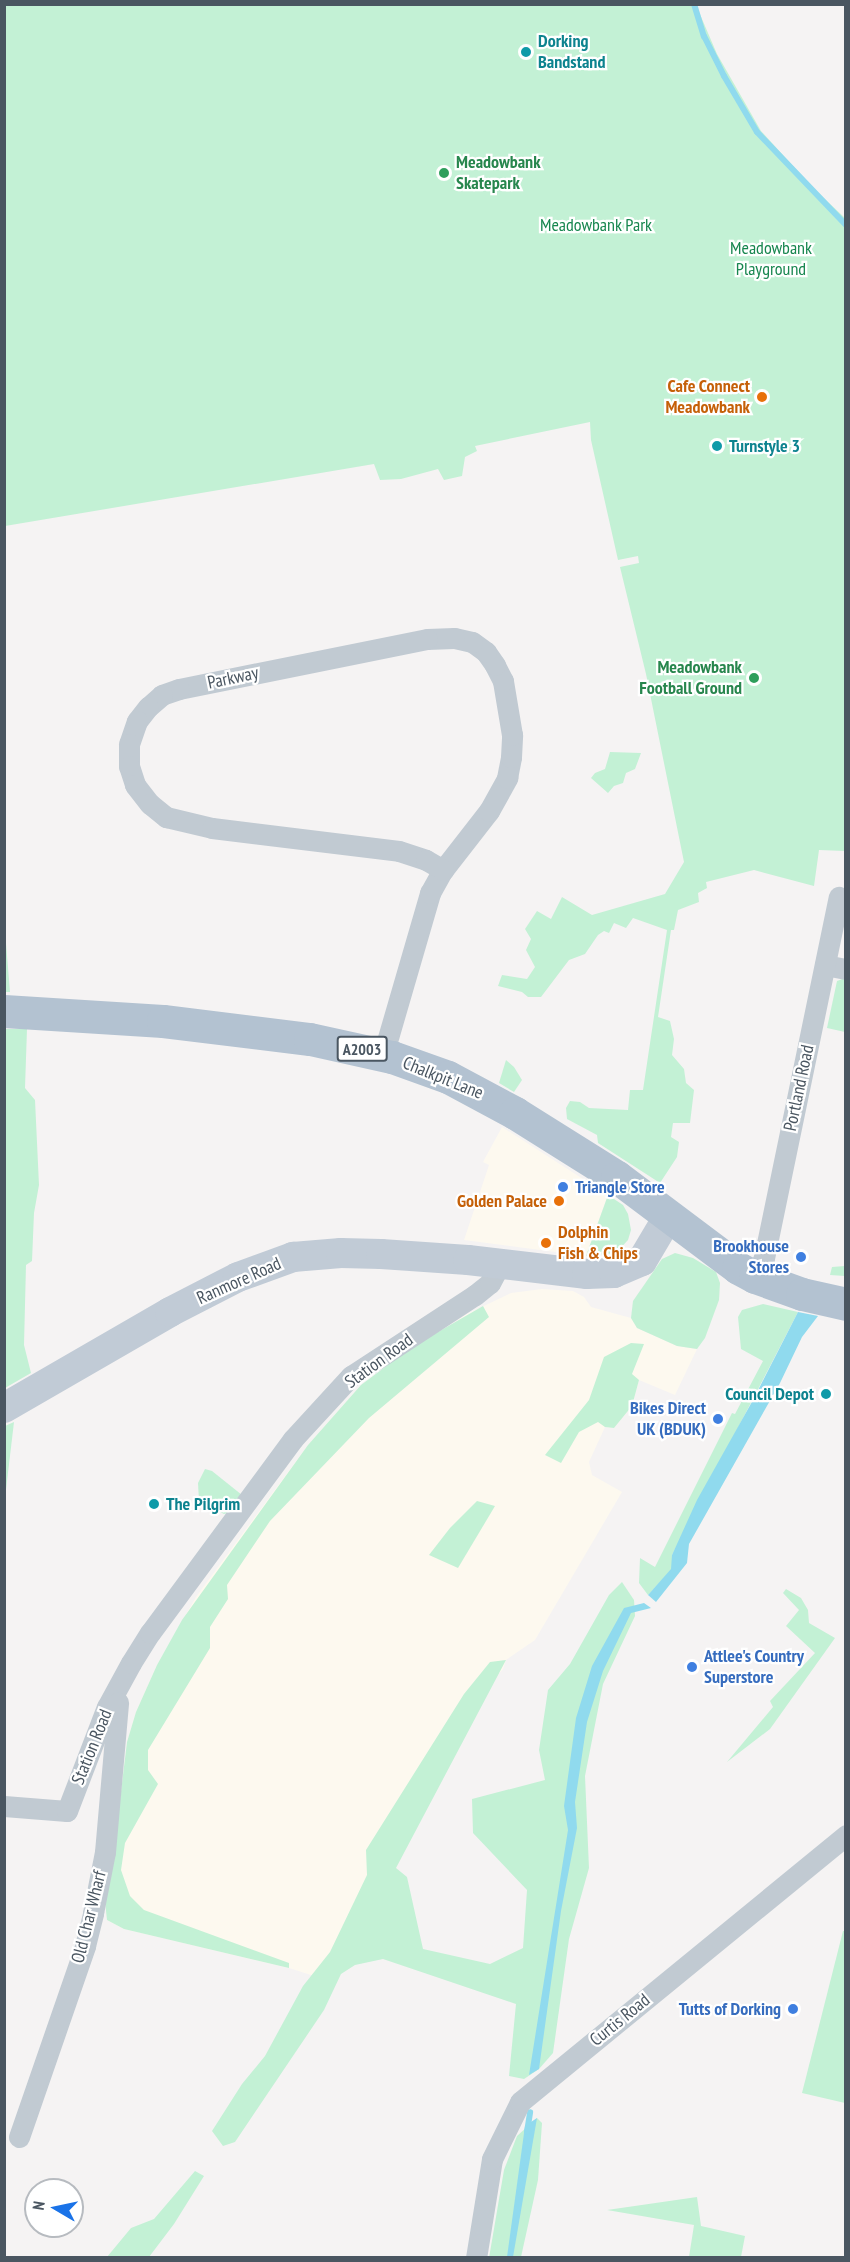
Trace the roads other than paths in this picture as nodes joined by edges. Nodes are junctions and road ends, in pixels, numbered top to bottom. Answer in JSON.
{"nodes":[{"id":1,"x":443,"y":870,"type":"junction"},
{"id":2,"x":838,"y":897,"type":"dead end"},
{"id":3,"x":835,"y":967,"type":"edge"},
{"id":4,"x":9,"y":1011,"type":"edge"},
{"id":5,"x":383,"y":1055,"type":"junction"},
{"id":6,"x":668,"y":1217,"type":"junction"},
{"id":7,"x":500,"y":1264,"type":"junction"},
{"id":8,"x":755,"y":1277,"type":"junction"},
{"id":9,"x":846,"y":1304,"type":"edge"},
{"id":10,"x":11,"y":1405,"type":"edge"},
{"id":11,"x":120,"y":1688,"type":"junction"},
{"id":12,"x":4,"y":1806,"type":"edge"},
{"id":13,"x":846,"y":1835,"type":"edge"},
{"id":14,"x":19,"y":2137,"type":"dead end"},
{"id":15,"x":476,"y":2258,"type":"edge"}],
"edges":[{"from":1,"to":1,"type":"street","name":"Parkway"},
{"from":1,"to":5,"type":"street","name":"Parkway"},
{"from":2,"to":3,"type":"street","name":"Portland Road"},
{"from":3,"to":8,"type":"street","name":"Portland Road"},
{"from":4,"to":5,"type":"main road","name":"Chalkpit Lane","number":"A2003"},
{"from":5,"to":6,"type":"main road","name":"Chalkpit Lane","number":"A2003"},
{"from":6,"to":7,"type":"street"},
{"from":6,"to":8,"type":"main road","number":"A2003"},
{"from":7,"to":10,"type":"street","name":"Ranmore Road"},
{"from":7,"to":11,"type":"street","name":"Station Road"},
{"from":8,"to":9,"type":"main road","number":"A2003"},
{"from":11,"to":12,"type":"street","name":"Station Road"},
{"from":11,"to":14,"type":"street","name":"Old Char Wharf"},
{"from":13,"to":15,"type":"street","name":"Curtis Road"}]}
